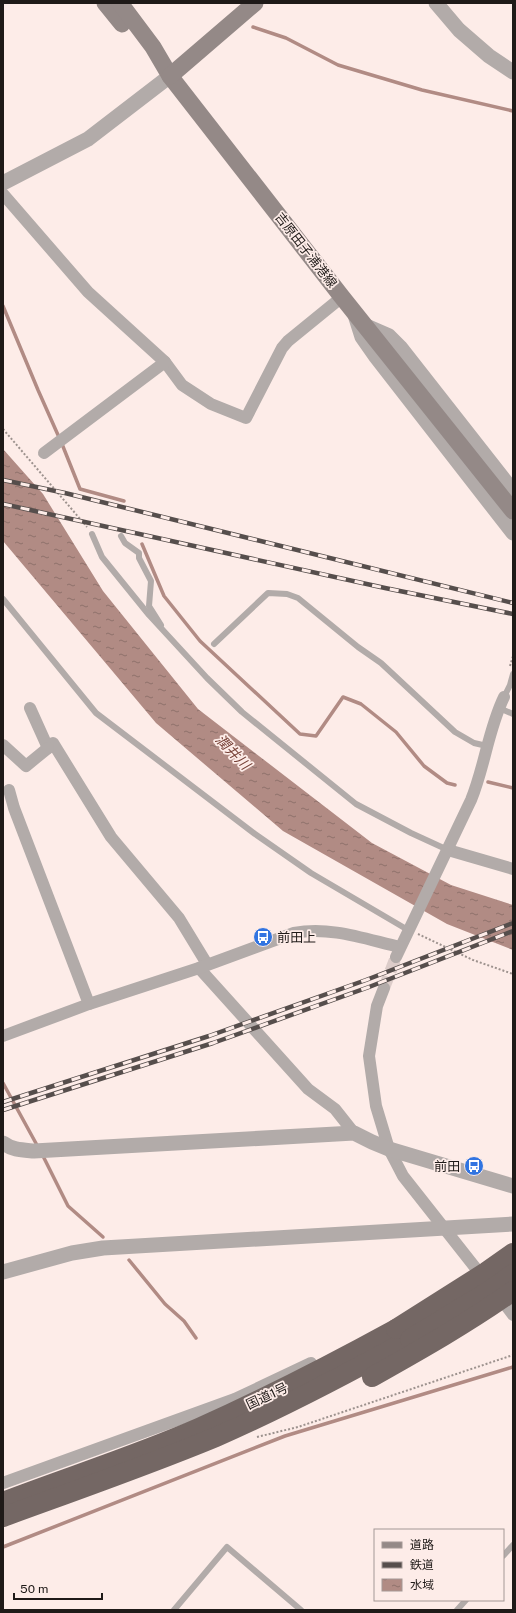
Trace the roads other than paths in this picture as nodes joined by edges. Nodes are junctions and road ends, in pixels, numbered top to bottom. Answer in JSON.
{"nodes":[{"id":1,"x":105,"y":3,"type":"edge"},
{"id":2,"x":120,"y":3,"type":"edge"},
{"id":3,"x":255,"y":3,"type":"edge"},
{"id":4,"x":436,"y":3,"type":"edge"},
{"id":5,"x":513,"y":72,"type":"edge"},
{"id":6,"x":170,"y":76,"type":"junction"},
{"id":7,"x":3,"y":183,"type":"edge"},
{"id":8,"x":3,"y":194,"type":"edge"},
{"id":9,"x":347,"y":303,"type":"junction"},
{"id":10,"x":366,"y":326,"type":"junction"},
{"id":11,"x":165,"y":362,"type":"junction"},
{"id":12,"x":44,"y":453,"type":"dead end"},
{"id":13,"x":513,"y":491,"type":"edge"},
{"id":14,"x":513,"y":511,"type":"edge"},
{"id":15,"x":513,"y":533,"type":"edge"},
{"id":16,"x":92,"y":534,"type":"road end"},
{"id":17,"x":121,"y":536,"type":"dead end"},
{"id":18,"x":3,"y":599,"type":"edge"},
{"id":19,"x":166,"y":634,"type":"junction"},
{"id":20,"x":214,"y":644,"type":"dead end"},
{"id":21,"x":513,"y":674,"type":"edge"},
{"id":22,"x":501,"y":702,"type":"junction"},
{"id":23,"x":30,"y":708,"type":"dead end"},
{"id":24,"x":513,"y":714,"type":"edge"},
{"id":25,"x":3,"y":746,"type":"edge"},
{"id":26,"x":487,"y":746,"type":"junction"},
{"id":27,"x":48,"y":748,"type":"junction"},
{"id":28,"x":9,"y":790,"type":"dead end"},
{"id":29,"x":448,"y":850,"type":"junction"},
{"id":30,"x":513,"y":869,"type":"edge"},
{"id":31,"x":408,"y":930,"type":"junction"},
{"id":32,"x":203,"y":966,"type":"junction"},
{"id":33,"x":384,"y":988,"type":"tunnel mouth"},
{"id":34,"x":89,"y":1004,"type":"junction"},
{"id":35,"x":3,"y":1036,"type":"edge"},
{"id":36,"x":354,"y":1133,"type":"junction"},
{"id":37,"x":3,"y":1143,"type":"edge"},
{"id":38,"x":389,"y":1149,"type":"junction"},
{"id":39,"x":513,"y":1186,"type":"edge"},
{"id":40,"x":513,"y":1224,"type":"edge"},
{"id":41,"x":444,"y":1228,"type":"junction"},
{"id":42,"x":513,"y":1253,"type":"edge"},
{"id":43,"x":3,"y":1272,"type":"edge"},
{"id":44,"x":480,"y":1274,"type":"junction"},
{"id":45,"x":513,"y":1274,"type":"edge"},
{"id":46,"x":513,"y":1292,"type":"edge"},
{"id":47,"x":513,"y":1315,"type":"edge"},
{"id":48,"x":403,"y":1334,"type":"junction"},
{"id":49,"x":217,"y":1436,"type":"junction"},
{"id":50,"x":3,"y":1483,"type":"edge"},
{"id":51,"x":3,"y":1502,"type":"edge"},
{"id":52,"x":3,"y":1517,"type":"edge"},
{"id":53,"x":513,"y":1545,"type":"edge"},
{"id":54,"x":504,"y":1555,"type":"edge"},
{"id":55,"x":465,"y":1601,"type":"edge"},
{"id":56,"x":174,"y":1610,"type":"edge"},
{"id":57,"x":301,"y":1610,"type":"edge"},
{"id":58,"x":457,"y":1610,"type":"edge"}],
"edges":[{"from":1,"to":6,"type":"main road"},
{"from":2,"to":6,"type":"main road"},
{"from":3,"to":6,"type":"main road"},
{"from":4,"to":5,"type":"street"},
{"from":6,"to":7,"type":"street"},
{"from":6,"to":9,"type":"main road","name":"吉原田子浦港線"},
{"from":8,"to":11,"type":"street"},
{"from":9,"to":10,"type":"main road","name":"吉原田子浦港線"},
{"from":9,"to":11,"type":"street"},
{"from":9,"to":15,"type":"street"},
{"from":10,"to":13,"type":"street"},
{"from":10,"to":14,"type":"main road","name":"吉原田子浦港線"},
{"from":11,"to":12,"type":"street"},
{"from":16,"to":19,"type":"lane"},
{"from":17,"to":19,"type":"lane"},
{"from":18,"to":31,"type":"lane"},
{"from":19,"to":29,"type":"lane"},
{"from":20,"to":26,"type":"lane"},
{"from":21,"to":22,"type":"lane"},
{"from":22,"to":24,"type":"lane"},
{"from":22,"to":26,"type":"street"},
{"from":23,"to":27,"type":"street"},
{"from":25,"to":27,"type":"street"},
{"from":26,"to":29,"type":"street"},
{"from":27,"to":32,"type":"street"},
{"from":28,"to":34,"type":"street"},
{"from":29,"to":30,"type":"street"},
{"from":29,"to":31,"type":"street"},
{"from":31,"to":32,"type":"street"},
{"from":32,"to":34,"type":"street"},
{"from":32,"to":36,"type":"street"},
{"from":33,"to":38,"type":"street"},
{"from":34,"to":35,"type":"street"},
{"from":36,"to":37,"type":"street"},
{"from":36,"to":38,"type":"street"},
{"from":38,"to":39,"type":"street"},
{"from":38,"to":41,"type":"street"},
{"from":40,"to":41,"type":"street"},
{"from":41,"to":43,"type":"street"},
{"from":41,"to":44,"type":"street"},
{"from":42,"to":48,"type":"highway","name":"国道1号","bridge":true},
{"from":44,"to":47,"type":"street"},
{"from":44,"to":50,"type":"street"},
{"from":45,"to":48,"type":"highway","name":"国道1号","bridge":true},
{"from":46,"to":49,"type":"highway","bridge":true},
{"from":48,"to":49,"type":"highway","name":"国道1号"},
{"from":48,"to":51,"type":"highway","name":"国道1号"},
{"from":49,"to":52,"type":"highway","name":"国道1号"},
{"from":53,"to":54,"type":"lane"},
{"from":55,"to":58,"type":"lane"},
{"from":56,"to":57,"type":"lane"}]}
